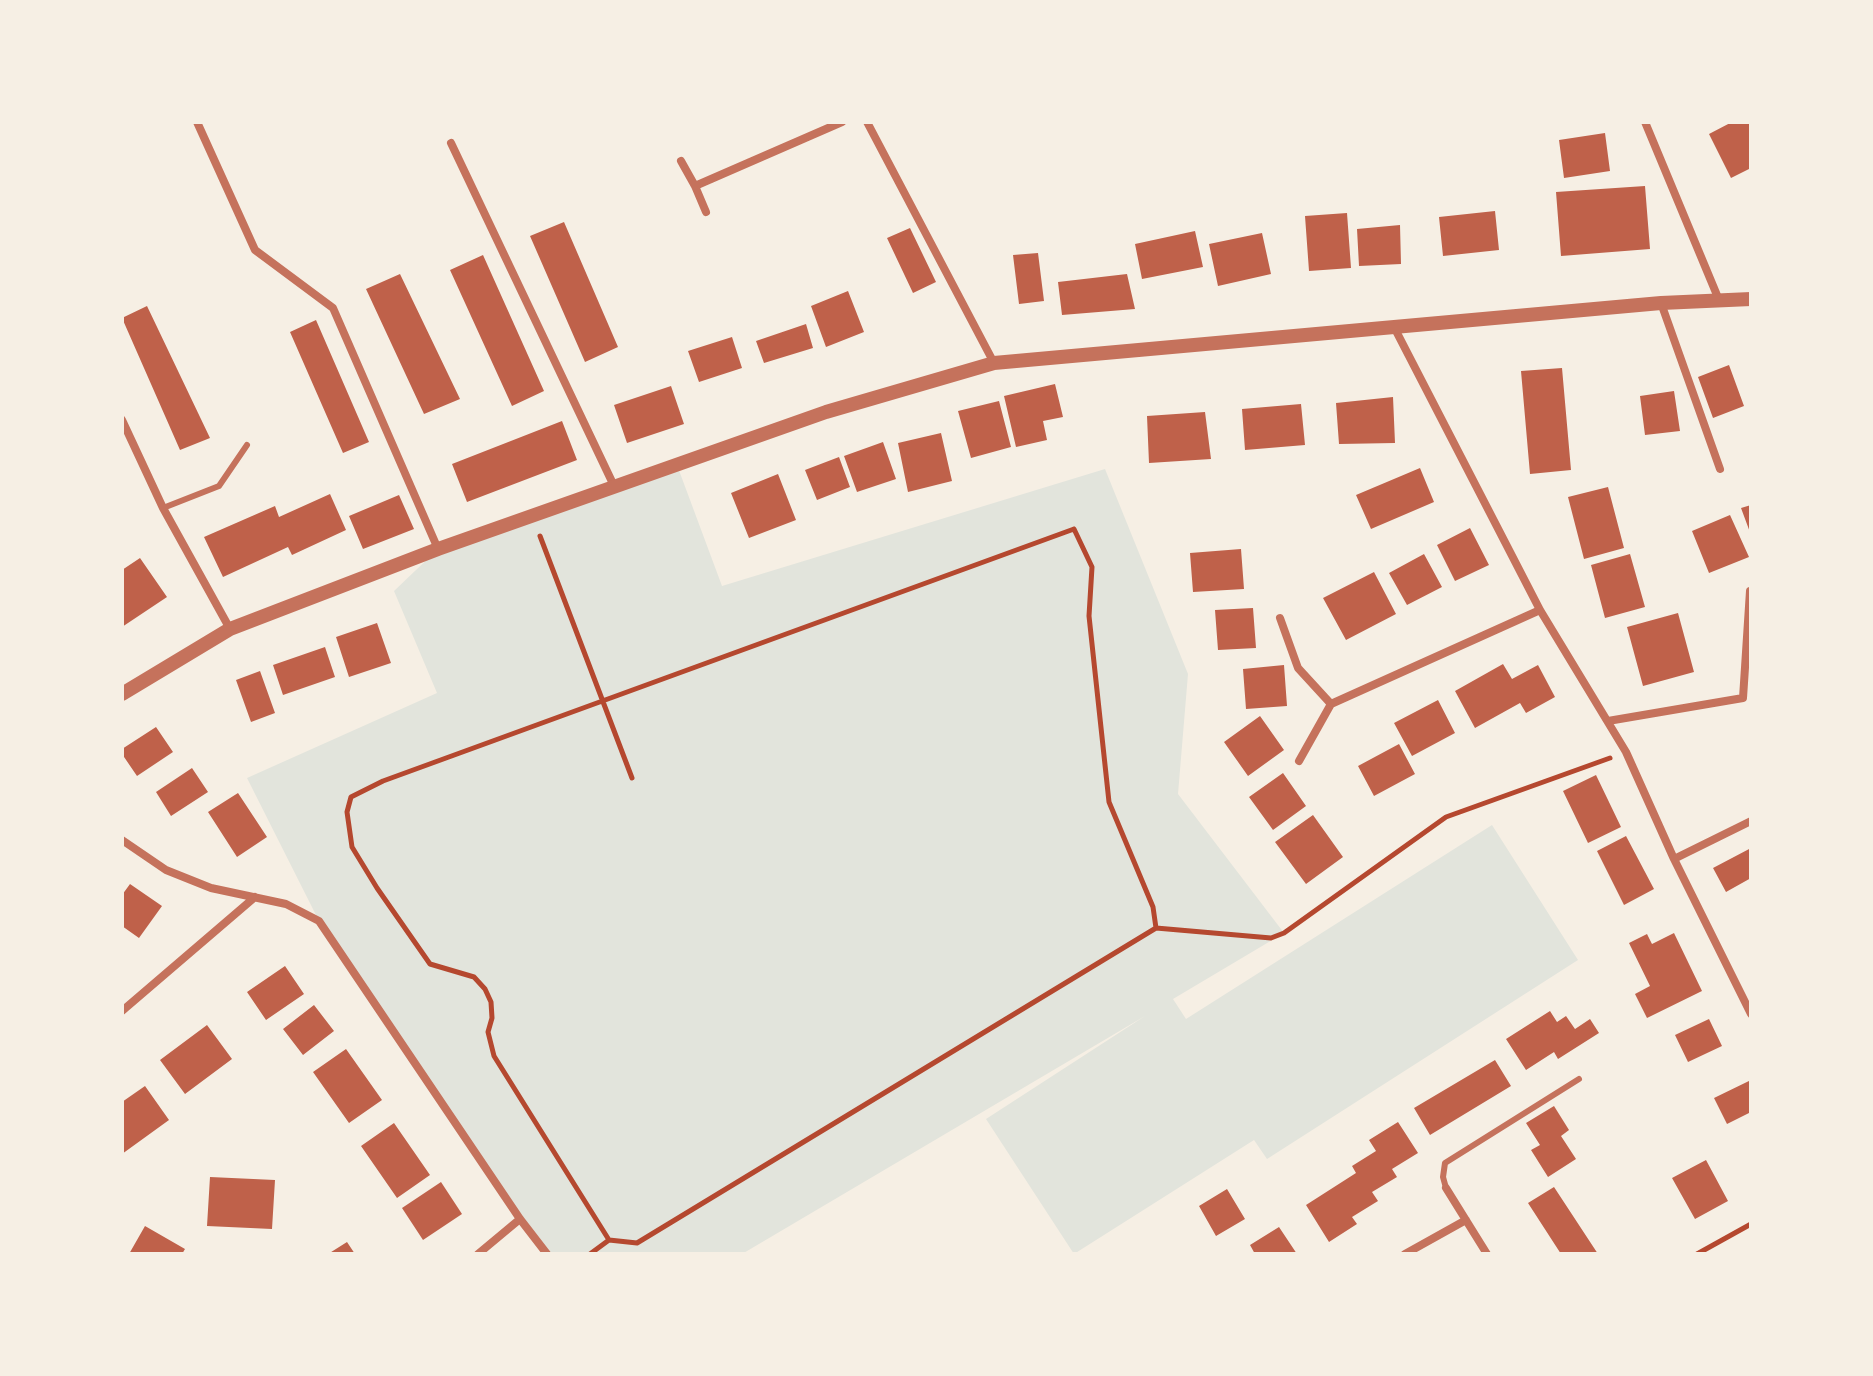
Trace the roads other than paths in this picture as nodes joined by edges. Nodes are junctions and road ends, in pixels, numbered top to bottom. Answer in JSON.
{"nodes":[{"id":1,"x":197,"y":122,"type":"edge"},
{"id":2,"x":842,"y":122,"type":"edge"},
{"id":3,"x":867,"y":122,"type":"edge"},
{"id":4,"x":1645,"y":122,"type":"edge"},
{"id":5,"x":451,"y":143,"type":"dead end"},
{"id":6,"x":681,"y":161,"type":"dead end"},
{"id":7,"x":695,"y":186,"type":"junction"},
{"id":8,"x":706,"y":212,"type":"dead end"},
{"id":9,"x":1751,"y":299,"type":"edge"},
{"id":10,"x":1719,"y":300,"type":"junction"},
{"id":11,"x":1661,"y":303,"type":"junction"},
{"id":12,"x":1394,"y":327,"type":"junction"},
{"id":13,"x":994,"y":363,"type":"junction"},
{"id":14,"x":122,"y":420,"type":"edge"},
{"id":15,"x":247,"y":445,"type":"dead end"},
{"id":16,"x":1720,"y":469,"type":"dead end"},
{"id":17,"x":615,"y":488,"type":"junction"},
{"id":18,"x":163,"y":508,"type":"junction"},
{"id":19,"x":438,"y":549,"type":"junction"},
{"id":20,"x":1750,"y":591,"type":"edge"},
{"id":21,"x":1540,"y":610,"type":"junction"},
{"id":22,"x":1280,"y":618,"type":"dead end"},
{"id":23,"x":230,"y":629,"type":"junction"},
{"id":24,"x":122,"y":694,"type":"edge"},
{"id":25,"x":1331,"y":704,"type":"junction"},
{"id":26,"x":1608,"y":721,"type":"junction"},
{"id":27,"x":1299,"y":761,"type":"dead end"},
{"id":28,"x":1751,"y":821,"type":"edge"},
{"id":29,"x":122,"y":840,"type":"edge"},
{"id":30,"x":1674,"y":859,"type":"junction"},
{"id":31,"x":255,"y":897,"type":"junction"},
{"id":32,"x":122,"y":1011,"type":"edge"},
{"id":33,"x":1751,"y":1014,"type":"edge"},
{"id":34,"x":1579,"y":1079,"type":"dead end"},
{"id":35,"x":1446,"y":1188,"type":"joint"},
{"id":36,"x":520,"y":1219,"type":"junction"},
{"id":37,"x":1466,"y":1220,"type":"junction"},
{"id":38,"x":478,"y":1254,"type":"edge"},
{"id":39,"x":547,"y":1254,"type":"edge"},
{"id":40,"x":1405,"y":1254,"type":"edge"},
{"id":41,"x":1487,"y":1254,"type":"edge"}],
"edges":[{"from":1,"to":19,"type":"street"},
{"from":2,"to":7,"type":"street"},
{"from":3,"to":13,"type":"street"},
{"from":4,"to":10,"type":"street"},
{"from":5,"to":17,"type":"street"},
{"from":6,"to":7,"type":"street"},
{"from":7,"to":8,"type":"street"},
{"from":9,"to":10,"type":"street"},
{"from":10,"to":11,"type":"street"},
{"from":11,"to":12,"type":"street"},
{"from":11,"to":16,"type":"street"},
{"from":12,"to":13,"type":"street"},
{"from":12,"to":21,"type":"street"},
{"from":13,"to":17,"type":"street"},
{"from":14,"to":18,"type":"street"},
{"from":15,"to":18,"type":"lane"},
{"from":17,"to":19,"type":"street"},
{"from":18,"to":23,"type":"street"},
{"from":19,"to":23,"type":"street"},
{"from":20,"to":26,"type":"street"},
{"from":21,"to":25,"type":"street"},
{"from":21,"to":26,"type":"street"},
{"from":22,"to":25,"type":"street"},
{"from":23,"to":24,"type":"street"},
{"from":25,"to":27,"type":"street"},
{"from":26,"to":30,"type":"street"},
{"from":28,"to":30,"type":"street"},
{"from":29,"to":31,"type":"street"},
{"from":30,"to":33,"type":"street"},
{"from":31,"to":32,"type":"street"},
{"from":31,"to":36,"type":"street"},
{"from":34,"to":35,"type":"lane"},
{"from":35,"to":37,"type":"street"},
{"from":36,"to":38,"type":"street"},
{"from":36,"to":39,"type":"street"},
{"from":37,"to":40,"type":"street"},
{"from":37,"to":41,"type":"street"}]}
